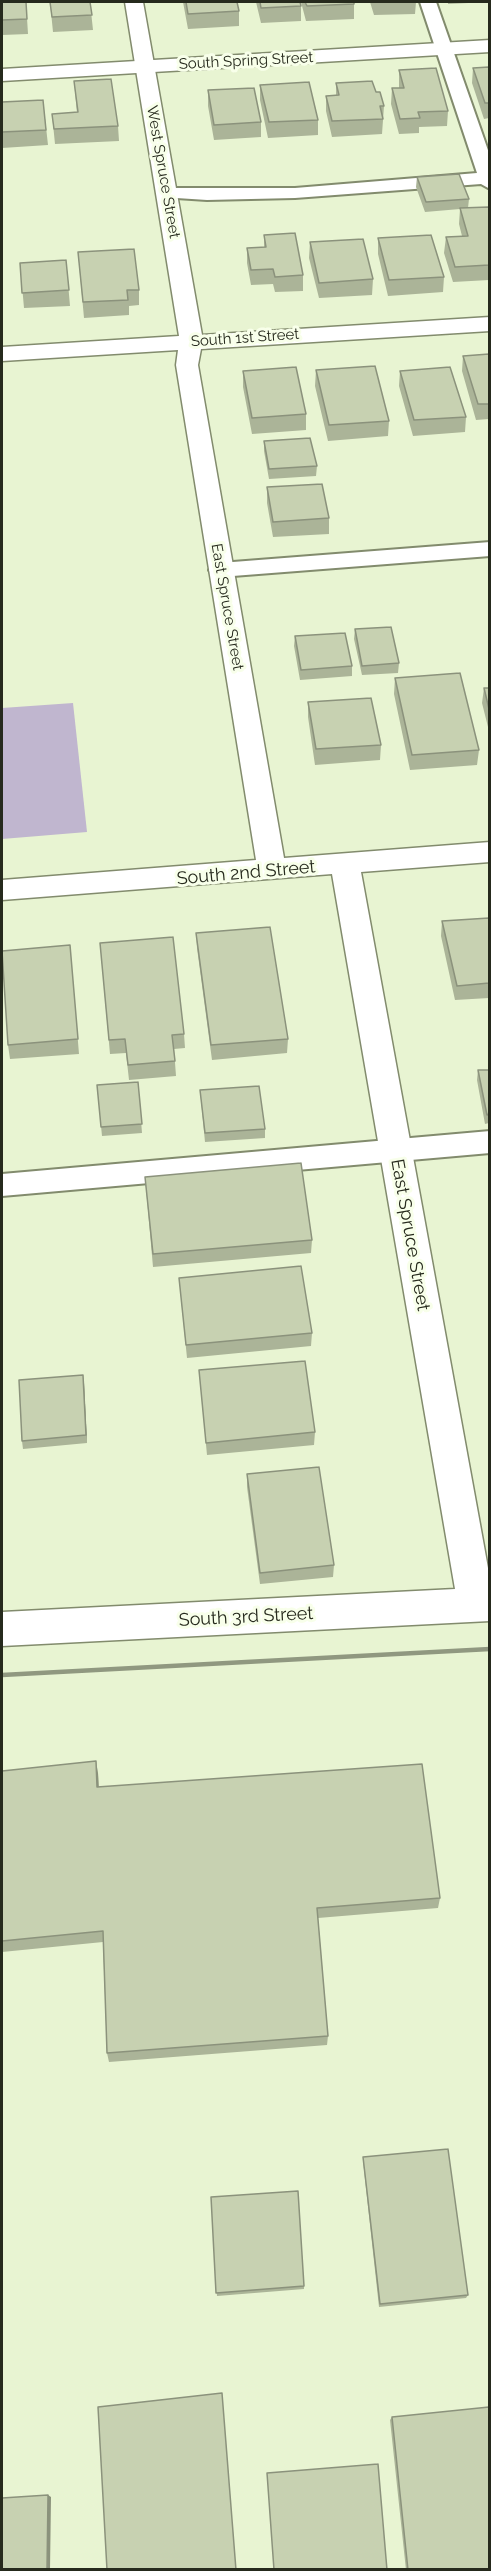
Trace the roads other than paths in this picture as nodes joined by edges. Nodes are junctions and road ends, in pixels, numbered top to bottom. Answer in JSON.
{"nodes":[{"id":1,"x":134,"y":2,"type":"edge"},
{"id":2,"x":428,"y":2,"type":"edge"},
{"id":3,"x":489,"y":46,"type":"edge"},
{"id":4,"x":444,"y":49,"type":"junction"},
{"id":5,"x":146,"y":67,"type":"junction"},
{"id":6,"x":2,"y":75,"type":"edge"},
{"id":7,"x":488,"y":181,"type":"edge"},
{"id":8,"x":167,"y":193,"type":"junction"},
{"id":9,"x":489,"y":324,"type":"edge"},
{"id":10,"x":191,"y":342,"type":"junction"},
{"id":11,"x":2,"y":354,"type":"edge"},
{"id":12,"x":489,"y":549,"type":"edge"},
{"id":13,"x":220,"y":570,"type":"junction"},
{"id":14,"x":489,"y":852,"type":"edge"},
{"id":15,"x":345,"y":865,"type":"junction"},
{"id":16,"x":272,"y":871,"type":"junction"},
{"id":17,"x":2,"y":890,"type":"edge"},
{"id":18,"x":489,"y":1142,"type":"edge"},
{"id":19,"x":395,"y":1150,"type":"junction"},
{"id":20,"x":2,"y":1185,"type":"edge"},
{"id":21,"x":483,"y":1605,"type":"edge"},
{"id":22,"x":2,"y":1629,"type":"edge"}],
"edges":[{"from":1,"to":5,"type":"street","name":"West Spruce Street"},
{"from":2,"to":4,"type":"lane"},
{"from":3,"to":4,"type":"street","name":"South Spring Street"},
{"from":4,"to":5,"type":"street","name":"South Spring Street"},
{"from":4,"to":7,"type":"lane"},
{"from":5,"to":6,"type":"street","name":"South Spring Street"},
{"from":5,"to":8,"type":"street","name":"West Spruce Street"},
{"from":7,"to":8,"type":"lane"},
{"from":8,"to":10,"type":"street","name":"West Spruce Street"},
{"from":9,"to":10,"type":"street","name":"South 1st Street"},
{"from":10,"to":11,"type":"street","name":"South 1st Street"},
{"from":10,"to":13,"type":"street","name":"East Spruce Street"},
{"from":12,"to":13,"type":"lane"},
{"from":13,"to":16,"type":"street","name":"East Spruce Street"},
{"from":14,"to":15,"type":"street","name":"South 2nd Street"},
{"from":15,"to":16,"type":"street","name":"South 2nd Street"},
{"from":15,"to":19,"type":"street","name":"East Spruce Street"},
{"from":16,"to":17,"type":"street","name":"South 2nd Street"},
{"from":18,"to":19,"type":"lane"},
{"from":19,"to":20,"type":"lane"},
{"from":19,"to":21,"type":"street","name":"East Spruce Street"},
{"from":21,"to":22,"type":"street","name":"South 3rd Street"}]}
